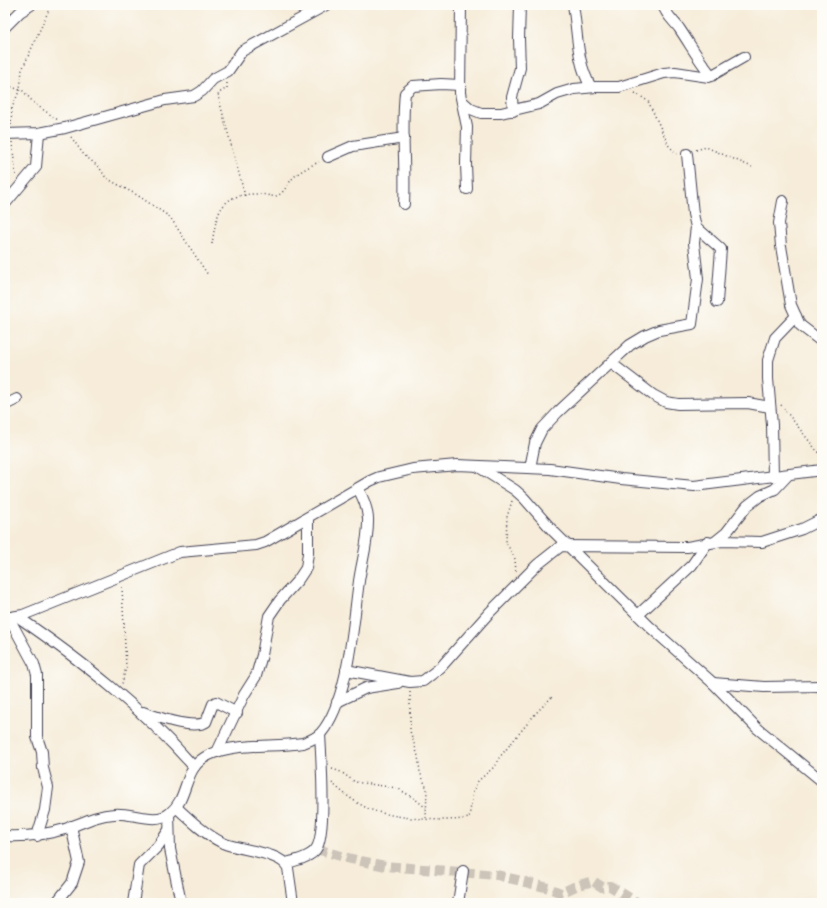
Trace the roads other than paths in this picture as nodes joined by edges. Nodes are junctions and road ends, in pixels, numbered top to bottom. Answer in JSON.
{"nodes":[{"id":1,"x":31,"y":5,"type":"edge"},
{"id":2,"x":326,"y":5,"type":"edge"},
{"id":3,"x":461,"y":5,"type":"edge"},
{"id":4,"x":520,"y":5,"type":"edge"},
{"id":5,"x":573,"y":5,"type":"edge"},
{"id":6,"x":663,"y":5,"type":"edge"},
{"id":7,"x":312,"y":9,"type":"edge"},
{"id":8,"x":5,"y":26,"type":"edge"},
{"id":9,"x":744,"y":57,"type":"dead end"},
{"id":10,"x":712,"y":76,"type":"junction"},
{"id":11,"x":460,"y":85,"type":"junction"},
{"id":12,"x":591,"y":87,"type":"junction"},
{"id":13,"x":462,"y":101,"type":"junction"},
{"id":14,"x":513,"y":110,"type":"junction"},
{"id":15,"x":39,"y":133,"type":"junction"},
{"id":16,"x":9,"y":134,"type":"edge"},
{"id":17,"x":404,"y":138,"type":"junction"},
{"id":18,"x":687,"y":154,"type":"road end"},
{"id":19,"x":328,"y":157,"type":"road end"},
{"id":20,"x":468,"y":189,"type":"dead end"},
{"id":21,"x":783,"y":201,"type":"dead end"},
{"id":22,"x":5,"y":204,"type":"edge"},
{"id":23,"x":404,"y":204,"type":"dead end"},
{"id":24,"x":696,"y":227,"type":"junction"},
{"id":25,"x":717,"y":302,"type":"dead end"},
{"id":26,"x":796,"y":316,"type":"junction"},
{"id":27,"x":822,"y":342,"type":"edge"},
{"id":28,"x":611,"y":363,"type":"junction"},
{"id":29,"x":17,"y":399,"type":"dead end"},
{"id":30,"x":5,"y":405,"type":"edge"},
{"id":31,"x":775,"y":405,"type":"junction"},
{"id":32,"x":477,"y":466,"type":"junction"},
{"id":33,"x":530,"y":468,"type":"junction"},
{"id":34,"x":822,"y":470,"type":"edge"},
{"id":35,"x":788,"y":475,"type":"junction"},
{"id":36,"x":773,"y":477,"type":"junction"},
{"id":37,"x":358,"y":489,"type":"junction"},
{"id":38,"x":308,"y":518,"type":"junction"},
{"id":39,"x":822,"y":519,"type":"edge"},
{"id":40,"x":712,"y":542,"type":"junction"},
{"id":41,"x":567,"y":545,"type":"junction"},
{"id":42,"x":638,"y":615,"type":"junction"},
{"id":43,"x":10,"y":618,"type":"edge"},
{"id":44,"x":346,"y":670,"type":"junction"},
{"id":45,"x":410,"y":682,"type":"junction"},
{"id":46,"x":713,"y":683,"type":"junction"},
{"id":47,"x":822,"y":686,"type":"edge"},
{"id":48,"x":337,"y":702,"type":"junction"},
{"id":49,"x":139,"y":710,"type":"junction"},
{"id":50,"x":237,"y":713,"type":"junction"},
{"id":51,"x":320,"y":734,"type":"junction"},
{"id":52,"x":217,"y":752,"type":"junction"},
{"id":53,"x":194,"y":767,"type":"junction"},
{"id":54,"x":822,"y":780,"type":"edge"},
{"id":55,"x":173,"y":811,"type":"junction"},
{"id":56,"x":71,"y":826,"type":"junction"},
{"id":57,"x":169,"y":830,"type":"junction"},
{"id":58,"x":5,"y":836,"type":"edge"},
{"id":59,"x":36,"y":836,"type":"junction"},
{"id":60,"x":286,"y":863,"type":"junction"},
{"id":61,"x":463,"y":871,"type":"dead end"},
{"id":62,"x":56,"y":903,"type":"edge"},
{"id":63,"x":133,"y":903,"type":"edge"},
{"id":64,"x":180,"y":903,"type":"edge"},
{"id":65,"x":293,"y":903,"type":"edge"},
{"id":66,"x":458,"y":903,"type":"edge"}],
"edges":[{"from":1,"to":8,"type":"street"},
{"from":2,"to":7,"type":"street"},
{"from":3,"to":11,"type":"street"},
{"from":4,"to":14,"type":"street"},
{"from":5,"to":12,"type":"street"},
{"from":6,"to":10,"type":"street"},
{"from":7,"to":15,"type":"street"},
{"from":9,"to":10,"type":"street"},
{"from":10,"to":12,"type":"street"},
{"from":11,"to":13,"type":"street"},
{"from":11,"to":17,"type":"street"},
{"from":12,"to":14,"type":"street"},
{"from":13,"to":14,"type":"street"},
{"from":13,"to":20,"type":"street"},
{"from":15,"to":16,"type":"street"},
{"from":15,"to":22,"type":"street"},
{"from":17,"to":19,"type":"street"},
{"from":17,"to":23,"type":"street"},
{"from":18,"to":24,"type":"street"},
{"from":21,"to":26,"type":"street"},
{"from":24,"to":25,"type":"street"},
{"from":24,"to":28,"type":"street"},
{"from":26,"to":27,"type":"street"},
{"from":26,"to":31,"type":"street"},
{"from":28,"to":31,"type":"street"},
{"from":28,"to":33,"type":"street"},
{"from":29,"to":30,"type":"street"},
{"from":31,"to":36,"type":"street"},
{"from":32,"to":33,"type":"street"},
{"from":32,"to":37,"type":"street"},
{"from":32,"to":41,"type":"street"},
{"from":33,"to":36,"type":"street"},
{"from":34,"to":35,"type":"street"},
{"from":35,"to":36,"type":"street"},
{"from":35,"to":40,"type":"street"},
{"from":37,"to":38,"type":"street"},
{"from":37,"to":44,"type":"street"},
{"from":38,"to":43,"type":"street"},
{"from":38,"to":50,"type":"street"},
{"from":39,"to":40,"type":"street"},
{"from":40,"to":41,"type":"street"},
{"from":40,"to":42,"type":"street"},
{"from":41,"to":42,"type":"street"},
{"from":41,"to":45,"type":"street"},
{"from":42,"to":46,"type":"street"},
{"from":43,"to":49,"type":"street"},
{"from":43,"to":59,"type":"street"},
{"from":44,"to":45,"type":"street"},
{"from":44,"to":48,"type":"street"},
{"from":45,"to":48,"type":"street"},
{"from":46,"to":47,"type":"street"},
{"from":46,"to":54,"type":"street"},
{"from":48,"to":51,"type":"street"},
{"from":49,"to":50,"type":"street"},
{"from":49,"to":53,"type":"street"},
{"from":50,"to":52,"type":"street"},
{"from":51,"to":52,"type":"street"},
{"from":51,"to":60,"type":"street"},
{"from":52,"to":53,"type":"street"},
{"from":53,"to":55,"type":"street"},
{"from":55,"to":56,"type":"street"},
{"from":55,"to":57,"type":"street"},
{"from":55,"to":60,"type":"street"},
{"from":56,"to":59,"type":"street"},
{"from":56,"to":62,"type":"street"},
{"from":57,"to":63,"type":"street"},
{"from":57,"to":64,"type":"street"},
{"from":58,"to":59,"type":"street"},
{"from":60,"to":65,"type":"street"},
{"from":61,"to":66,"type":"street"}]}
